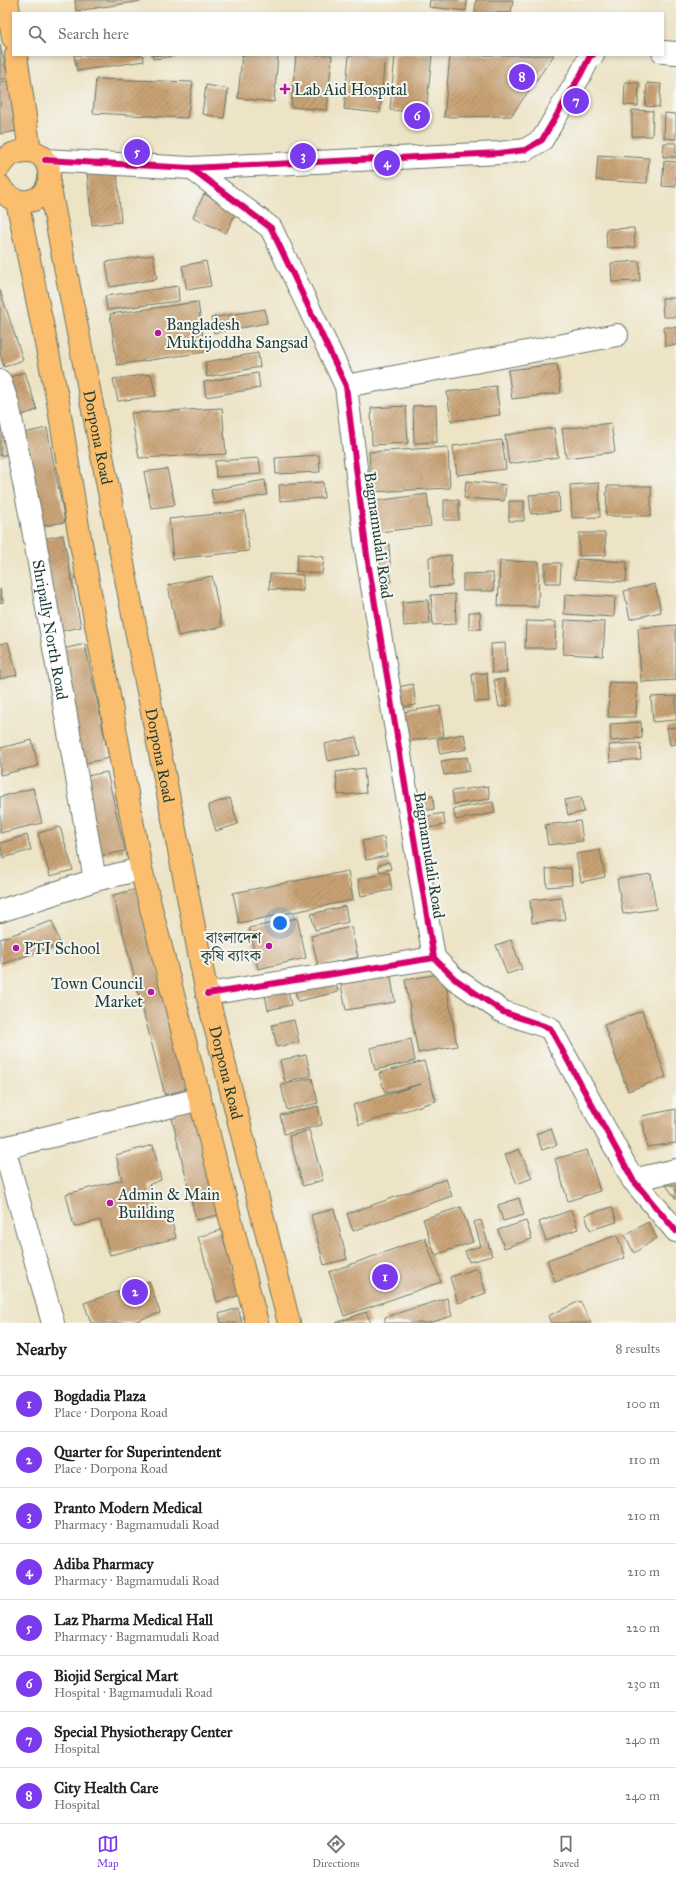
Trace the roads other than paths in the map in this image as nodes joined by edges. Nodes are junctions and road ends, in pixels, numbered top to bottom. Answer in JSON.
{"nodes":[{"id":1,"x":7,"y":0,"type":"edge"},
{"id":2,"x":12,"y":32,"type":"edge"},
{"id":3,"x":664,"y":52,"type":"edge"},
{"id":4,"x":676,"y":53,"type":"edge"},
{"id":5,"x":16,"y":56,"type":"edge"},
{"id":6,"x":590,"y":56,"type":"edge"},
{"id":7,"x":38,"y":156,"type":"junction"},
{"id":8,"x":1,"y":161,"type":"edge"},
{"id":9,"x":191,"y":168,"type":"junction"},
{"id":10,"x":49,"y":184,"type":"junction"},
{"id":11,"x":0,"y":186,"type":"edge"},
{"id":12,"x":17,"y":201,"type":"junction"},
{"id":13,"x":617,"y":335,"type":"dead end"},
{"id":14,"x":0,"y":381,"type":"edge"},
{"id":15,"x":346,"y":386,"type":"junction"},
{"id":16,"x":141,"y":869,"type":"junction"},
{"id":17,"x":96,"y":880,"type":"junction"},
{"id":18,"x":0,"y":911,"type":"edge"},
{"id":19,"x":434,"y":958,"type":"junction"},
{"id":20,"x":207,"y":994,"type":"junction"},
{"id":21,"x":200,"y":1099,"type":"junction"},
{"id":22,"x":2,"y":1148,"type":"edge"},
{"id":23,"x":676,"y":1170,"type":"edge"},
{"id":24,"x":633,"y":1180,"type":"junction"},
{"id":25,"x":676,"y":1231,"type":"edge"},
{"id":26,"x":53,"y":1323,"type":"edge"},
{"id":27,"x":256,"y":1323,"type":"edge"},
{"id":28,"x":288,"y":1323,"type":"edge"}],
"edges":[{"from":1,"to":2,"type":"main road"},
{"from":3,"to":4,"type":"street"},
{"from":5,"to":7,"type":"main road","name":"Dorpona Road"},
{"from":6,"to":9,"type":"street"},
{"from":7,"to":8,"type":"main road"},
{"from":7,"to":9,"type":"street"},
{"from":7,"to":10,"type":"main road","name":"Dorpona Road"},
{"from":9,"to":15,"type":"street","name":"Bagmamudali Road"},
{"from":10,"to":12,"type":"main road"},
{"from":10,"to":20,"type":"main road","name":"Dorpona Road"},
{"from":11,"to":12,"type":"main road"},
{"from":12,"to":16,"type":"main road","name":"Dorpona Road"},
{"from":13,"to":15,"type":"street"},
{"from":14,"to":17,"type":"street","name":"Shripally North Road"},
{"from":15,"to":19,"type":"street","name":"Bagmamudali Road"},
{"from":16,"to":17,"type":"street"},
{"from":16,"to":21,"type":"main road","name":"Dorpona Road"},
{"from":17,"to":18,"type":"street"},
{"from":19,"to":20,"type":"street"},
{"from":19,"to":24,"type":"street"},
{"from":20,"to":28,"type":"main road","name":"Dorpona Road"},
{"from":21,"to":22,"type":"street"},
{"from":21,"to":27,"type":"main road","name":"Dorpona Road"},
{"from":22,"to":26,"type":"street"},
{"from":23,"to":24,"type":"street"},
{"from":24,"to":25,"type":"street"}]}
